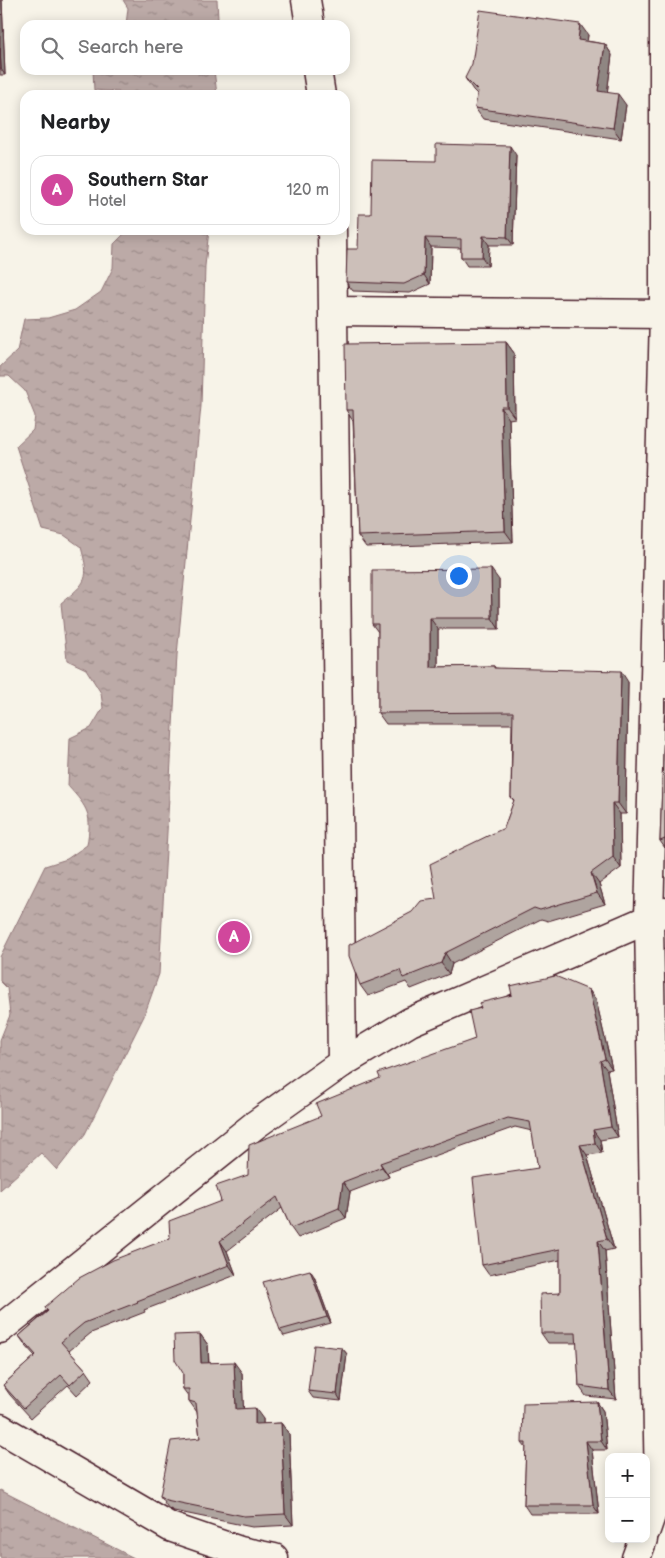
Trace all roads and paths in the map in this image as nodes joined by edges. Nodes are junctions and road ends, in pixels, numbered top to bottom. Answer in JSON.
{"nodes":[{"id":1,"x":306,"y":0,"type":"edge"},
{"id":2,"x":664,"y":0,"type":"edge"},
{"id":3,"x":309,"y":20,"type":"edge"},
{"id":4,"x":318,"y":75,"type":"edge"},
{"id":5,"x":320,"y":90,"type":"edge"},
{"id":6,"x":332,"y":235,"type":"edge"},
{"id":7,"x":334,"y":311,"type":"junction"},
{"id":8,"x":664,"y":314,"type":"edge"},
{"id":9,"x":657,"y":916,"type":"edge"},
{"id":10,"x":342,"y":1063,"type":"junction"},
{"id":11,"x":0,"y":1329,"type":"edge"},
{"id":12,"x":0,"y":1428,"type":"edge"},
{"id":13,"x":662,"y":1498,"type":"edge"},
{"id":14,"x":650,"y":1522,"type":"edge"},
{"id":15,"x":642,"y":1543,"type":"edge"},
{"id":16,"x":274,"y":1558,"type":"edge"},
{"id":17,"x":636,"y":1558,"type":"edge"}],
"edges":[{"from":1,"to":3,"type":"street"},
{"from":2,"to":8,"type":"street"},
{"from":4,"to":5,"type":"street"},
{"from":6,"to":7,"type":"street"},
{"from":7,"to":8,"type":"street"},
{"from":7,"to":10,"type":"street"},
{"from":8,"to":9,"type":"street"},
{"from":9,"to":10,"type":"street"},
{"from":9,"to":13,"type":"street"},
{"from":10,"to":11,"type":"street"},
{"from":12,"to":16,"type":"street"},
{"from":13,"to":14,"type":"street"},
{"from":15,"to":17,"type":"street"}]}
